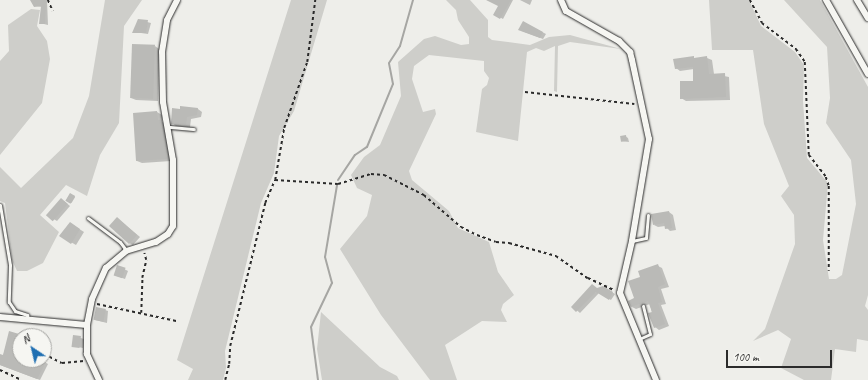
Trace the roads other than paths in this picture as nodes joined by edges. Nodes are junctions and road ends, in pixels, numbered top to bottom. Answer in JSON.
{"nodes":[{"id":1,"x":177,"y":0,"type":"edge"},
{"id":2,"x":561,"y":0,"type":"edge"},
{"id":3,"x":826,"y":0,"type":"edge"},
{"id":4,"x":856,"y":0,"type":"edge"},
{"id":5,"x":868,"y":18,"type":"edge"},
{"id":6,"x":868,"y":74,"type":"edge"},
{"id":7,"x":169,"y":126,"type":"junction"},
{"id":8,"x":194,"y":129,"type":"dead end"},
{"id":9,"x":0,"y":205,"type":"edge"},
{"id":10,"x":648,"y":215,"type":"dead end"},
{"id":11,"x":88,"y":218,"type":"dead end"},
{"id":12,"x":632,"y":241,"type":"junction"},
{"id":13,"x":126,"y":251,"type":"junction"},
{"id":14,"x":642,"y":306,"type":"dead end"},
{"id":15,"x":0,"y":317,"type":"edge"},
{"id":16,"x":28,"y":320,"type":"junction"},
{"id":17,"x":87,"y":325,"type":"junction"},
{"id":18,"x":639,"y":339,"type":"junction"},
{"id":19,"x":98,"y":380,"type":"edge"},
{"id":20,"x":656,"y":380,"type":"edge"}],
"edges":[{"from":1,"to":7,"type":"street"},
{"from":2,"to":12,"type":"street"},
{"from":3,"to":6,"type":"street"},
{"from":4,"to":5,"type":"street"},
{"from":7,"to":8,"type":"lane"},
{"from":7,"to":13,"type":"street"},
{"from":9,"to":16,"type":"lane"},
{"from":10,"to":12,"type":"lane"},
{"from":11,"to":13,"type":"lane"},
{"from":12,"to":18,"type":"street"},
{"from":13,"to":17,"type":"street"},
{"from":14,"to":18,"type":"lane"},
{"from":15,"to":16,"type":"street"},
{"from":16,"to":17,"type":"street"},
{"from":17,"to":19,"type":"street"},
{"from":18,"to":20,"type":"street"}]}
